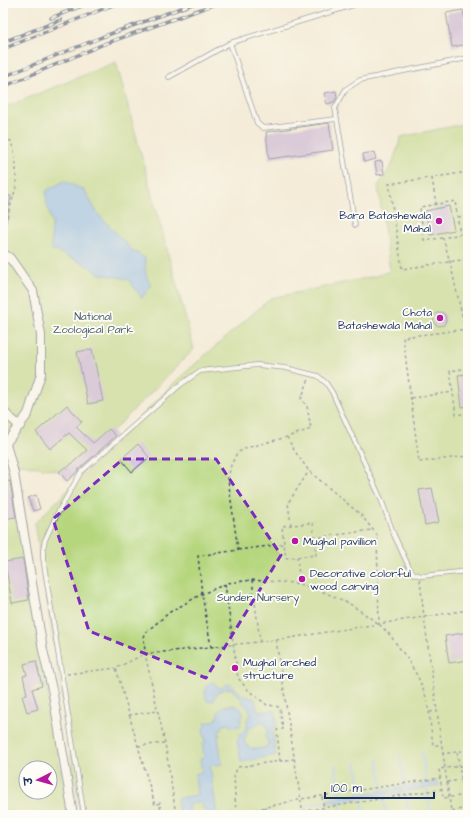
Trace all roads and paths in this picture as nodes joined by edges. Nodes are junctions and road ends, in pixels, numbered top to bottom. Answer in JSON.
{"nodes":[{"id":1,"x":360,"y":3,"type":"edge"},
{"id":2,"x":230,"y":43,"type":"junction"},
{"id":3,"x":468,"y":58,"type":"edge"},
{"id":4,"x":169,"y":77,"type":"dead end"},
{"id":5,"x":336,"y":119,"type":"junction"},
{"id":6,"x":3,"y":139,"type":"edge"},
{"id":7,"x":468,"y":172,"type":"edge"},
{"id":8,"x":432,"y":178,"type":"junction"},
{"id":9,"x":436,"y":204,"type":"junction"},
{"id":10,"x":468,"y":215,"type":"edge"},
{"id":11,"x":458,"y":217,"type":"junction"},
{"id":12,"x":355,"y":225,"type":"dead end"},
{"id":13,"x":3,"y":232,"type":"edge"},
{"id":14,"x":443,"y":238,"type":"junction"},
{"id":15,"x":5,"y":258,"type":"edge"},
{"id":16,"x":468,"y":259,"type":"edge"},
{"id":17,"x":450,"y":262,"type":"junction"},
{"id":18,"x":465,"y":329,"type":"junction"},
{"id":19,"x":468,"y":329,"type":"edge"},
{"id":20,"x":468,"y":368,"type":"edge"},
{"id":21,"x":311,"y":374,"type":"junction"},
{"id":22,"x":453,"y":392,"type":"junction"},
{"id":23,"x":411,"y":398,"type":"junction"},
{"id":24,"x":3,"y":410,"type":"edge"},
{"id":25,"x":468,"y":414,"type":"edge"},
{"id":26,"x":20,"y":426,"type":"junction"},
{"id":27,"x":288,"y":437,"type":"junction"},
{"id":28,"x":5,"y":446,"type":"edge"},
{"id":29,"x":468,"y":456,"type":"edge"},
{"id":30,"x":309,"y":471,"type":"junction"},
{"id":31,"x":291,"y":525,"type":"junction"},
{"id":32,"x":372,"y":530,"type":"junction"},
{"id":33,"x":314,"y":538,"type":"junction"},
{"id":34,"x":284,"y":544,"type":"junction"},
{"id":35,"x":238,"y":550,"type":"junction"},
{"id":36,"x":297,"y":557,"type":"junction"},
{"id":37,"x":468,"y":571,"type":"edge"},
{"id":38,"x":419,"y":575,"type":"junction"},
{"id":39,"x":252,"y":580,"type":"junction"},
{"id":40,"x":225,"y":584,"type":"junction"},
{"id":41,"x":300,"y":584,"type":"junction"},
{"id":42,"x":202,"y":594,"type":"junction"},
{"id":43,"x":468,"y":610,"type":"edge"},
{"id":44,"x":424,"y":617,"type":"junction"},
{"id":45,"x":379,"y":624,"type":"junction"},
{"id":46,"x":276,"y":640,"type":"junction"},
{"id":47,"x":260,"y":642,"type":"junction"},
{"id":48,"x":233,"y":644,"type":"junction"},
{"id":49,"x":211,"y":647,"type":"junction"},
{"id":50,"x":145,"y":654,"type":"junction"},
{"id":51,"x":116,"y":668,"type":"junction"},
{"id":52,"x":62,"y":674,"type":"junction"},
{"id":53,"x":158,"y":711,"type":"junction"},
{"id":54,"x":437,"y":711,"type":"junction"},
{"id":55,"x":429,"y":712,"type":"junction"},
{"id":56,"x":129,"y":715,"type":"junction"},
{"id":57,"x":165,"y":743,"type":"junction"},
{"id":58,"x":442,"y":745,"type":"junction"},
{"id":59,"x":138,"y":746,"type":"junction"},
{"id":60,"x":468,"y":750,"type":"edge"},
{"id":61,"x":458,"y":752,"type":"junction"},
{"id":62,"x":443,"y":754,"type":"junction"},
{"id":63,"x":294,"y":759,"type":"junction"},
{"id":64,"x":280,"y":761,"type":"junction"},
{"id":65,"x":468,"y":765,"type":"edge"},
{"id":66,"x":460,"y":766,"type":"junction"},
{"id":67,"x":445,"y":768,"type":"junction"},
{"id":68,"x":440,"y":778,"type":"junction"},
{"id":69,"x":462,"y":780,"type":"junction"},
{"id":70,"x":447,"y":782,"type":"junction"},
{"id":71,"x":442,"y":789,"type":"junction"},
{"id":72,"x":464,"y":795,"type":"junction"},
{"id":73,"x":468,"y":795,"type":"edge"},
{"id":74,"x":322,"y":796,"type":"junction"},
{"id":75,"x":449,"y":798,"type":"junction"},
{"id":76,"x":301,"y":799,"type":"junction"},
{"id":77,"x":265,"y":807,"type":"junction"},
{"id":78,"x":324,"y":808,"type":"junction"},
{"id":79,"x":467,"y":809,"type":"edge"},
{"id":80,"x":303,"y":811,"type":"junction"},
{"id":81,"x":451,"y":811,"type":"junction"},
{"id":82,"x":236,"y":814,"type":"junction"},
{"id":83,"x":73,"y":815,"type":"edge"},
{"id":84,"x":84,"y":815,"type":"edge"},
{"id":85,"x":143,"y":815,"type":"edge"},
{"id":86,"x":151,"y":815,"type":"edge"},
{"id":87,"x":161,"y":815,"type":"edge"},
{"id":88,"x":176,"y":815,"type":"edge"},
{"id":89,"x":232,"y":815,"type":"edge"},
{"id":90,"x":265,"y":815,"type":"edge"},
{"id":91,"x":303,"y":815,"type":"edge"},
{"id":92,"x":325,"y":815,"type":"edge"},
{"id":93,"x":452,"y":815,"type":"edge"}],
"edges":[{"from":1,"to":2,"type":"lane"},
{"from":2,"to":4,"type":"lane"},
{"from":2,"to":5,"type":"lane"},
{"from":3,"to":5,"type":"lane"},
{"from":5,"to":12,"type":"lane"},
{"from":6,"to":13,"type":"path"},
{"from":7,"to":8,"type":"path"},
{"from":8,"to":9,"type":"path"},
{"from":8,"to":17,"type":"path"},
{"from":9,"to":11,"type":"path"},
{"from":9,"to":14,"type":"path"},
{"from":10,"to":11,"type":"path"},
{"from":11,"to":14,"type":"path"},
{"from":14,"to":17,"type":"path"},
{"from":15,"to":26,"type":"street"},
{"from":16,"to":17,"type":"path"},
{"from":17,"to":18,"type":"path"},
{"from":18,"to":19,"type":"path"},
{"from":18,"to":23,"type":"path"},
{"from":20,"to":22,"type":"path"},
{"from":21,"to":27,"type":"path"},
{"from":21,"to":38,"type":"lane"},
{"from":21,"to":52,"type":"lane"},
{"from":22,"to":23,"type":"path"},
{"from":22,"to":25,"type":"path"},
{"from":23,"to":29,"type":"path"},
{"from":24,"to":26,"type":"street"},
{"from":26,"to":28,"type":"street"},
{"from":27,"to":30,"type":"path"},
{"from":27,"to":35,"type":"path"},
{"from":28,"to":83,"type":"street"},
{"from":30,"to":31,"type":"path"},
{"from":30,"to":32,"type":"path"},
{"from":31,"to":33,"type":"path"},
{"from":31,"to":34,"type":"path"},
{"from":32,"to":33,"type":"path"},
{"from":32,"to":45,"type":"path"},
{"from":33,"to":36,"type":"path"},
{"from":34,"to":35,"type":"path"},
{"from":34,"to":36,"type":"path"},
{"from":35,"to":42,"type":"path"},
{"from":36,"to":41,"type":"path"},
{"from":37,"to":38,"type":"lane"},
{"from":38,"to":44,"type":"path"},
{"from":39,"to":40,"type":"path"},
{"from":39,"to":41,"type":"path"},
{"from":39,"to":47,"type":"path"},
{"from":40,"to":42,"type":"path"},
{"from":40,"to":48,"type":"path"},
{"from":41,"to":45,"type":"path"},
{"from":42,"to":49,"type":"path"},
{"from":42,"to":50,"type":"path"},
{"from":43,"to":44,"type":"path"},
{"from":44,"to":45,"type":"path"},
{"from":44,"to":54,"type":"path"},
{"from":45,"to":46,"type":"path"},
{"from":45,"to":55,"type":"path"},
{"from":46,"to":47,"type":"path"},
{"from":46,"to":63,"type":"path"},
{"from":47,"to":48,"type":"path"},
{"from":48,"to":49,"type":"path"},
{"from":48,"to":64,"type":"path"},
{"from":49,"to":50,"type":"path"},
{"from":50,"to":51,"type":"path"},
{"from":50,"to":53,"type":"path"},
{"from":51,"to":52,"type":"path"},
{"from":51,"to":56,"type":"path"},
{"from":52,"to":84,"type":"lane"},
{"from":53,"to":56,"type":"path"},
{"from":53,"to":57,"type":"path"},
{"from":54,"to":55,"type":"path"},
{"from":54,"to":58,"type":"path"},
{"from":55,"to":58,"type":"path"},
{"from":56,"to":59,"type":"path"},
{"from":57,"to":59,"type":"path"},
{"from":57,"to":88,"type":"path"},
{"from":58,"to":62,"type":"path"},
{"from":59,"to":87,"type":"path"},
{"from":60,"to":61,"type":"path"},
{"from":61,"to":62,"type":"path"},
{"from":61,"to":66,"type":"path"},
{"from":62,"to":67,"type":"path"},
{"from":63,"to":64,"type":"path"},
{"from":63,"to":76,"type":"path"},
{"from":64,"to":82,"type":"path"},
{"from":65,"to":66,"type":"path"},
{"from":66,"to":67,"type":"path"},
{"from":66,"to":69,"type":"path"},
{"from":67,"to":68,"type":"path"},
{"from":67,"to":70,"type":"path"},
{"from":68,"to":71,"type":"path"},
{"from":68,"to":74,"type":"path"},
{"from":69,"to":70,"type":"path"},
{"from":69,"to":72,"type":"path"},
{"from":70,"to":75,"type":"path"},
{"from":71,"to":75,"type":"path"},
{"from":71,"to":78,"type":"path"},
{"from":72,"to":73,"type":"path"},
{"from":72,"to":75,"type":"path"},
{"from":72,"to":79,"type":"path"},
{"from":74,"to":76,"type":"path"},
{"from":74,"to":78,"type":"path"},
{"from":75,"to":81,"type":"path"},
{"from":76,"to":77,"type":"path"},
{"from":76,"to":80,"type":"path"},
{"from":77,"to":82,"type":"path"},
{"from":77,"to":90,"type":"path"},
{"from":78,"to":80,"type":"path"},
{"from":78,"to":92,"type":"path"},
{"from":79,"to":81,"type":"path"},
{"from":80,"to":91,"type":"path"},
{"from":81,"to":93,"type":"path"},
{"from":82,"to":89,"type":"path"},
{"from":85,"to":86,"type":"path"}]}
